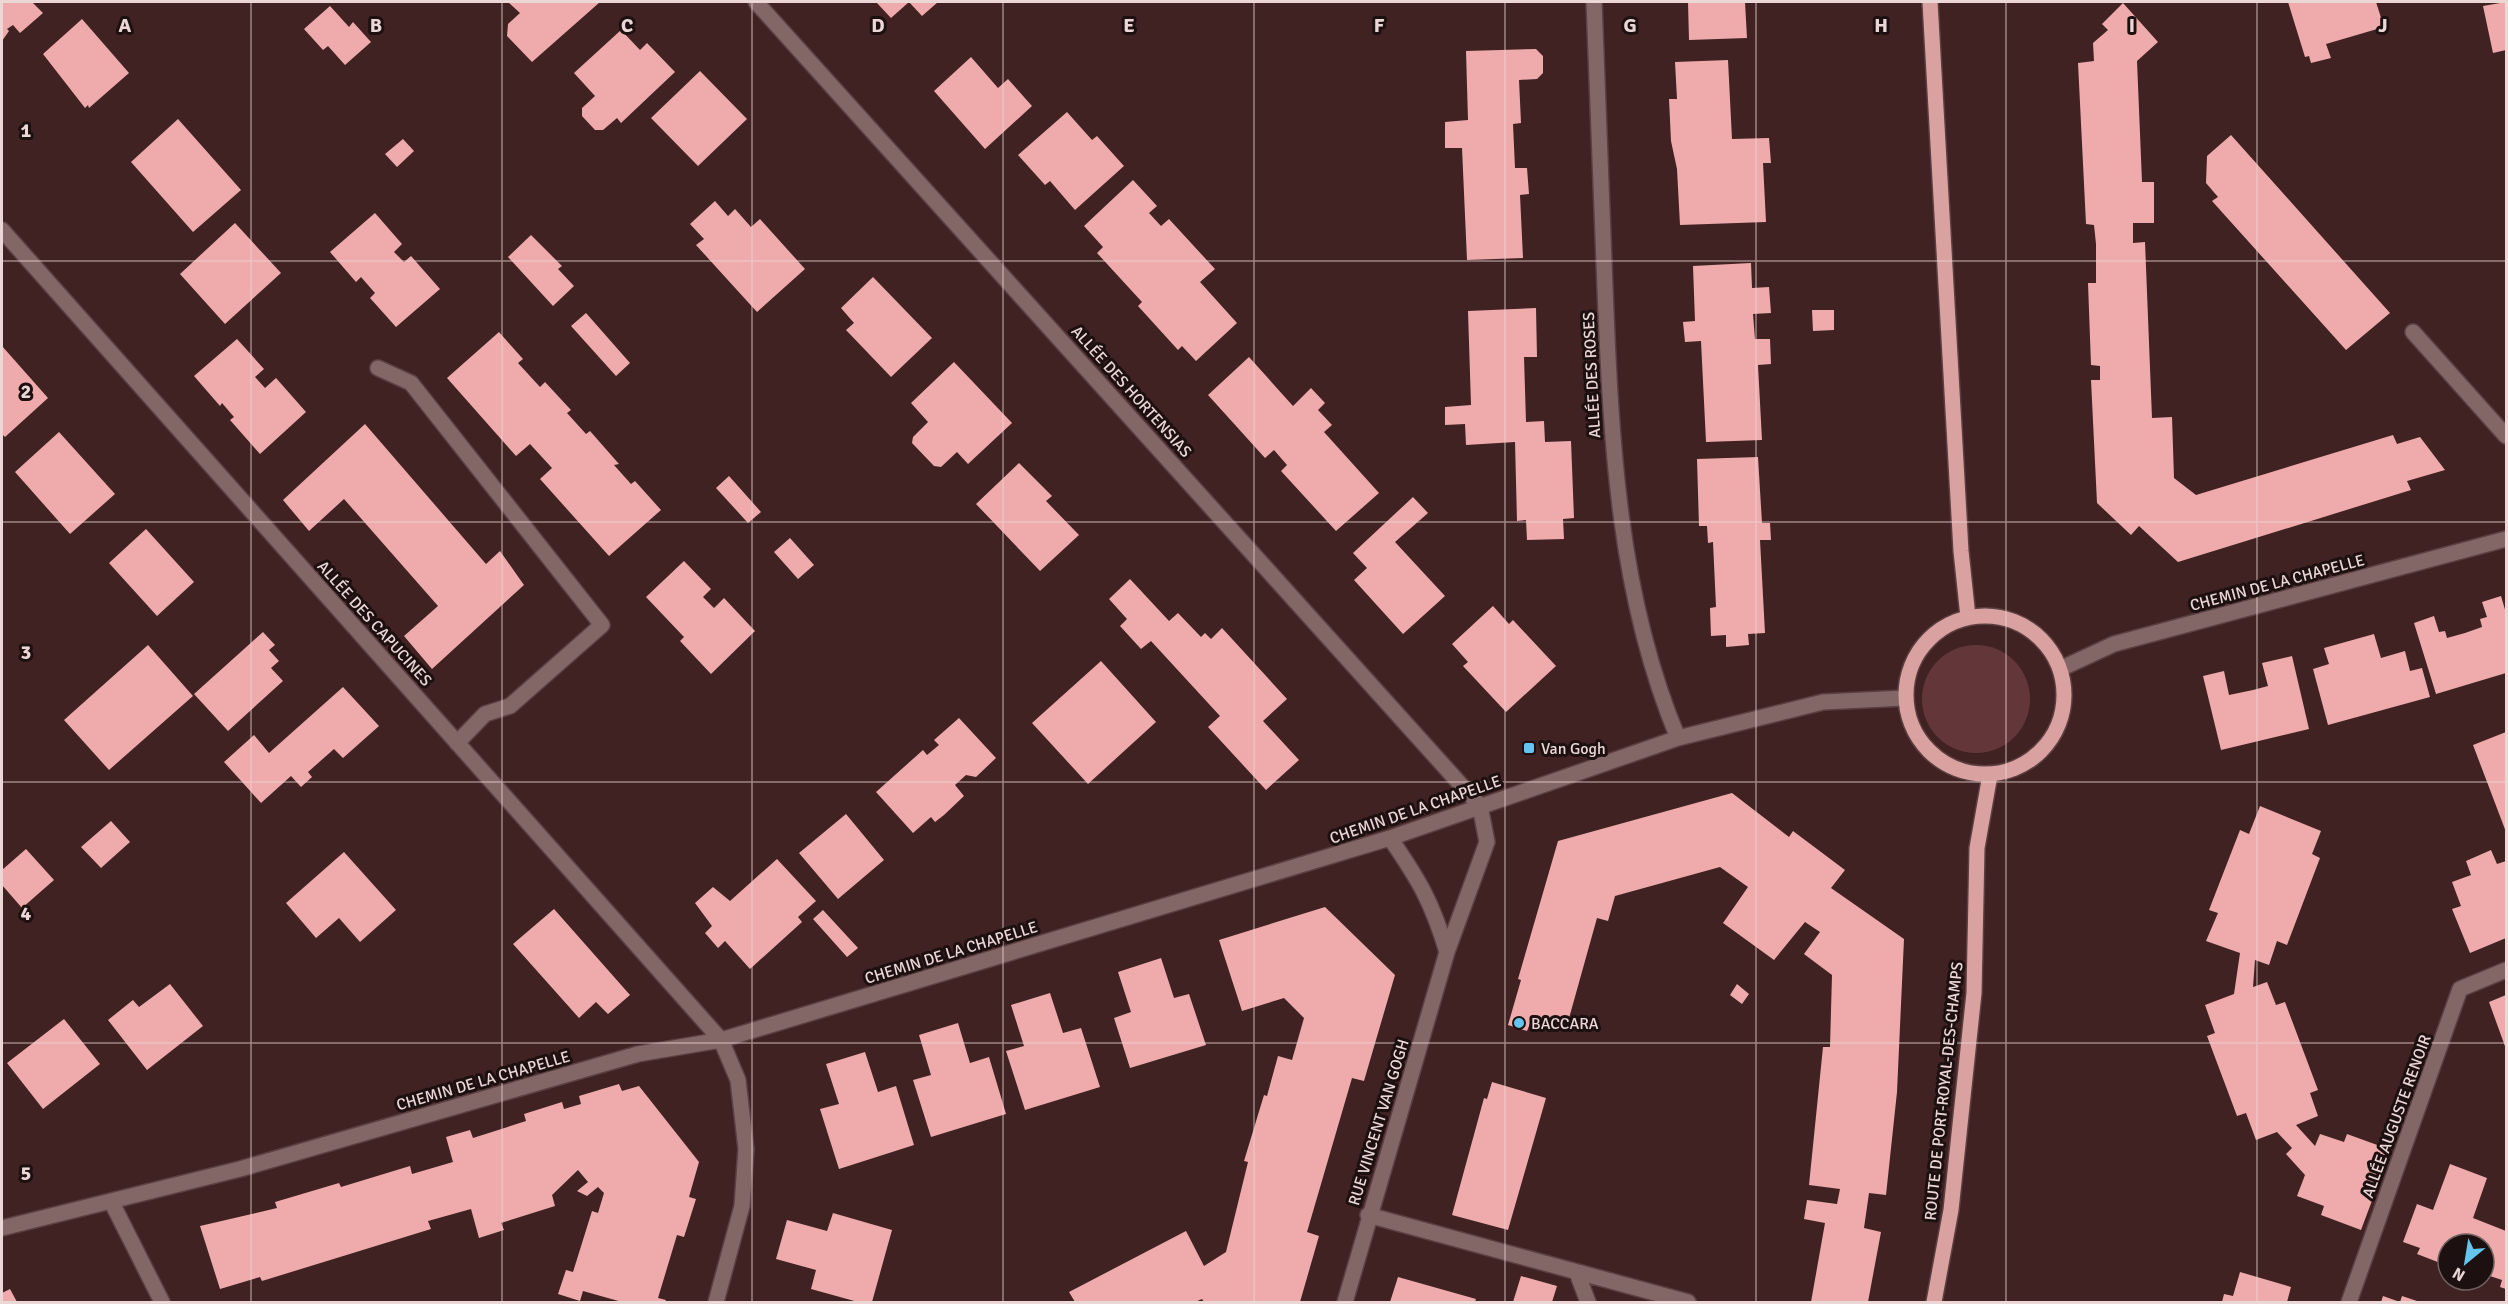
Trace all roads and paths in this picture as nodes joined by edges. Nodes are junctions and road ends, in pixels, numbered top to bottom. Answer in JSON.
{"nodes":[{"id":1,"x":756,"y":2,"type":"edge"},
{"id":2,"x":1594,"y":2,"type":"edge"},
{"id":3,"x":1930,"y":2,"type":"edge"},
{"id":4,"x":2,"y":230,"type":"edge"},
{"id":5,"x":2413,"y":332,"type":"dead end"},
{"id":6,"x":378,"y":368,"type":"dead end"},
{"id":7,"x":2506,"y":436,"type":"edge"},
{"id":8,"x":2506,"y":539,"type":"edge"},
{"id":9,"x":1968,"y":617,"type":"junction"},
{"id":10,"x":2060,"y":669,"type":"junction"},
{"id":11,"x":1905,"y":698,"type":"junction"},
{"id":12,"x":1678,"y":738,"type":"junction"},
{"id":13,"x":457,"y":743,"type":"junction"},
{"id":14,"x":1990,"y":775,"type":"junction"},
{"id":15,"x":1480,"y":806,"type":"junction"},
{"id":16,"x":1390,"y":838,"type":"junction"},
{"id":17,"x":1447,"y":952,"type":"junction"},
{"id":18,"x":2506,"y":970,"type":"edge"},
{"id":19,"x":721,"y":1040,"type":"junction"},
{"id":20,"x":111,"y":1201,"type":"junction"},
{"id":21,"x":1368,"y":1215,"type":"junction"},
{"id":22,"x":2,"y":1228,"type":"edge"},
{"id":23,"x":1577,"y":1273,"type":"junction"},
{"id":24,"x":162,"y":1302,"type":"edge"},
{"id":25,"x":716,"y":1302,"type":"edge"},
{"id":26,"x":1345,"y":1302,"type":"edge"},
{"id":27,"x":1588,"y":1302,"type":"edge"},
{"id":28,"x":1688,"y":1302,"type":"edge"},
{"id":29,"x":1934,"y":1302,"type":"edge"},
{"id":30,"x":2349,"y":1302,"type":"edge"}],
"edges":[{"from":1,"to":15,"type":"street","name":"ALLÉE DES HORTENSIAS"},
{"from":2,"to":12,"type":"street","name":"ALLÉE DES ROSES"},
{"from":3,"to":9,"type":"main road"},
{"from":4,"to":13,"type":"street","name":"ALLÉE DES CAPUCINES"},
{"from":5,"to":7,"type":"street"},
{"from":6,"to":13,"type":"street"},
{"from":8,"to":10,"type":"street","name":"CHEMIN DE LA CHAPELLE"},
{"from":9,"to":10,"type":"main road"},
{"from":9,"to":11,"type":"main road"},
{"from":10,"to":14,"type":"main road"},
{"from":11,"to":12,"type":"street","name":"CHEMIN DE LA CHAPELLE"},
{"from":11,"to":14,"type":"main road"},
{"from":12,"to":15,"type":"street","name":"CHEMIN DE LA CHAPELLE"},
{"from":13,"to":19,"type":"street","name":"ALLÉE DES CAPUCINES"},
{"from":14,"to":29,"type":"main road","name":"ROUTE DE PORT-ROYAL-DES-CHAMPS"},
{"from":15,"to":16,"type":"street","name":"CHEMIN DE LA CHAPELLE"},
{"from":15,"to":17,"type":"street","name":"RUE VINCENT VAN GOGH"},
{"from":16,"to":17,"type":"street"},
{"from":16,"to":19,"type":"street","name":"CHEMIN DE LA CHAPELLE"},
{"from":17,"to":21,"type":"street","name":"RUE VINCENT VAN GOGH"},
{"from":18,"to":30,"type":"street","name":"ALLÉE AUGUSTE RENOIR"},
{"from":19,"to":20,"type":"street","name":"CHEMIN DE LA CHAPELLE"},
{"from":19,"to":25,"type":"street","name":"ALLÉE DES CAPUCINES"},
{"from":20,"to":22,"type":"street","name":"CHEMIN DE LA CHAPELLE"},
{"from":20,"to":24,"type":"street"},
{"from":21,"to":23,"type":"street"},
{"from":21,"to":26,"type":"street","name":"RUE VINCENT VAN GOGH"},
{"from":23,"to":27,"type":"street"},
{"from":23,"to":28,"type":"street"}]}
